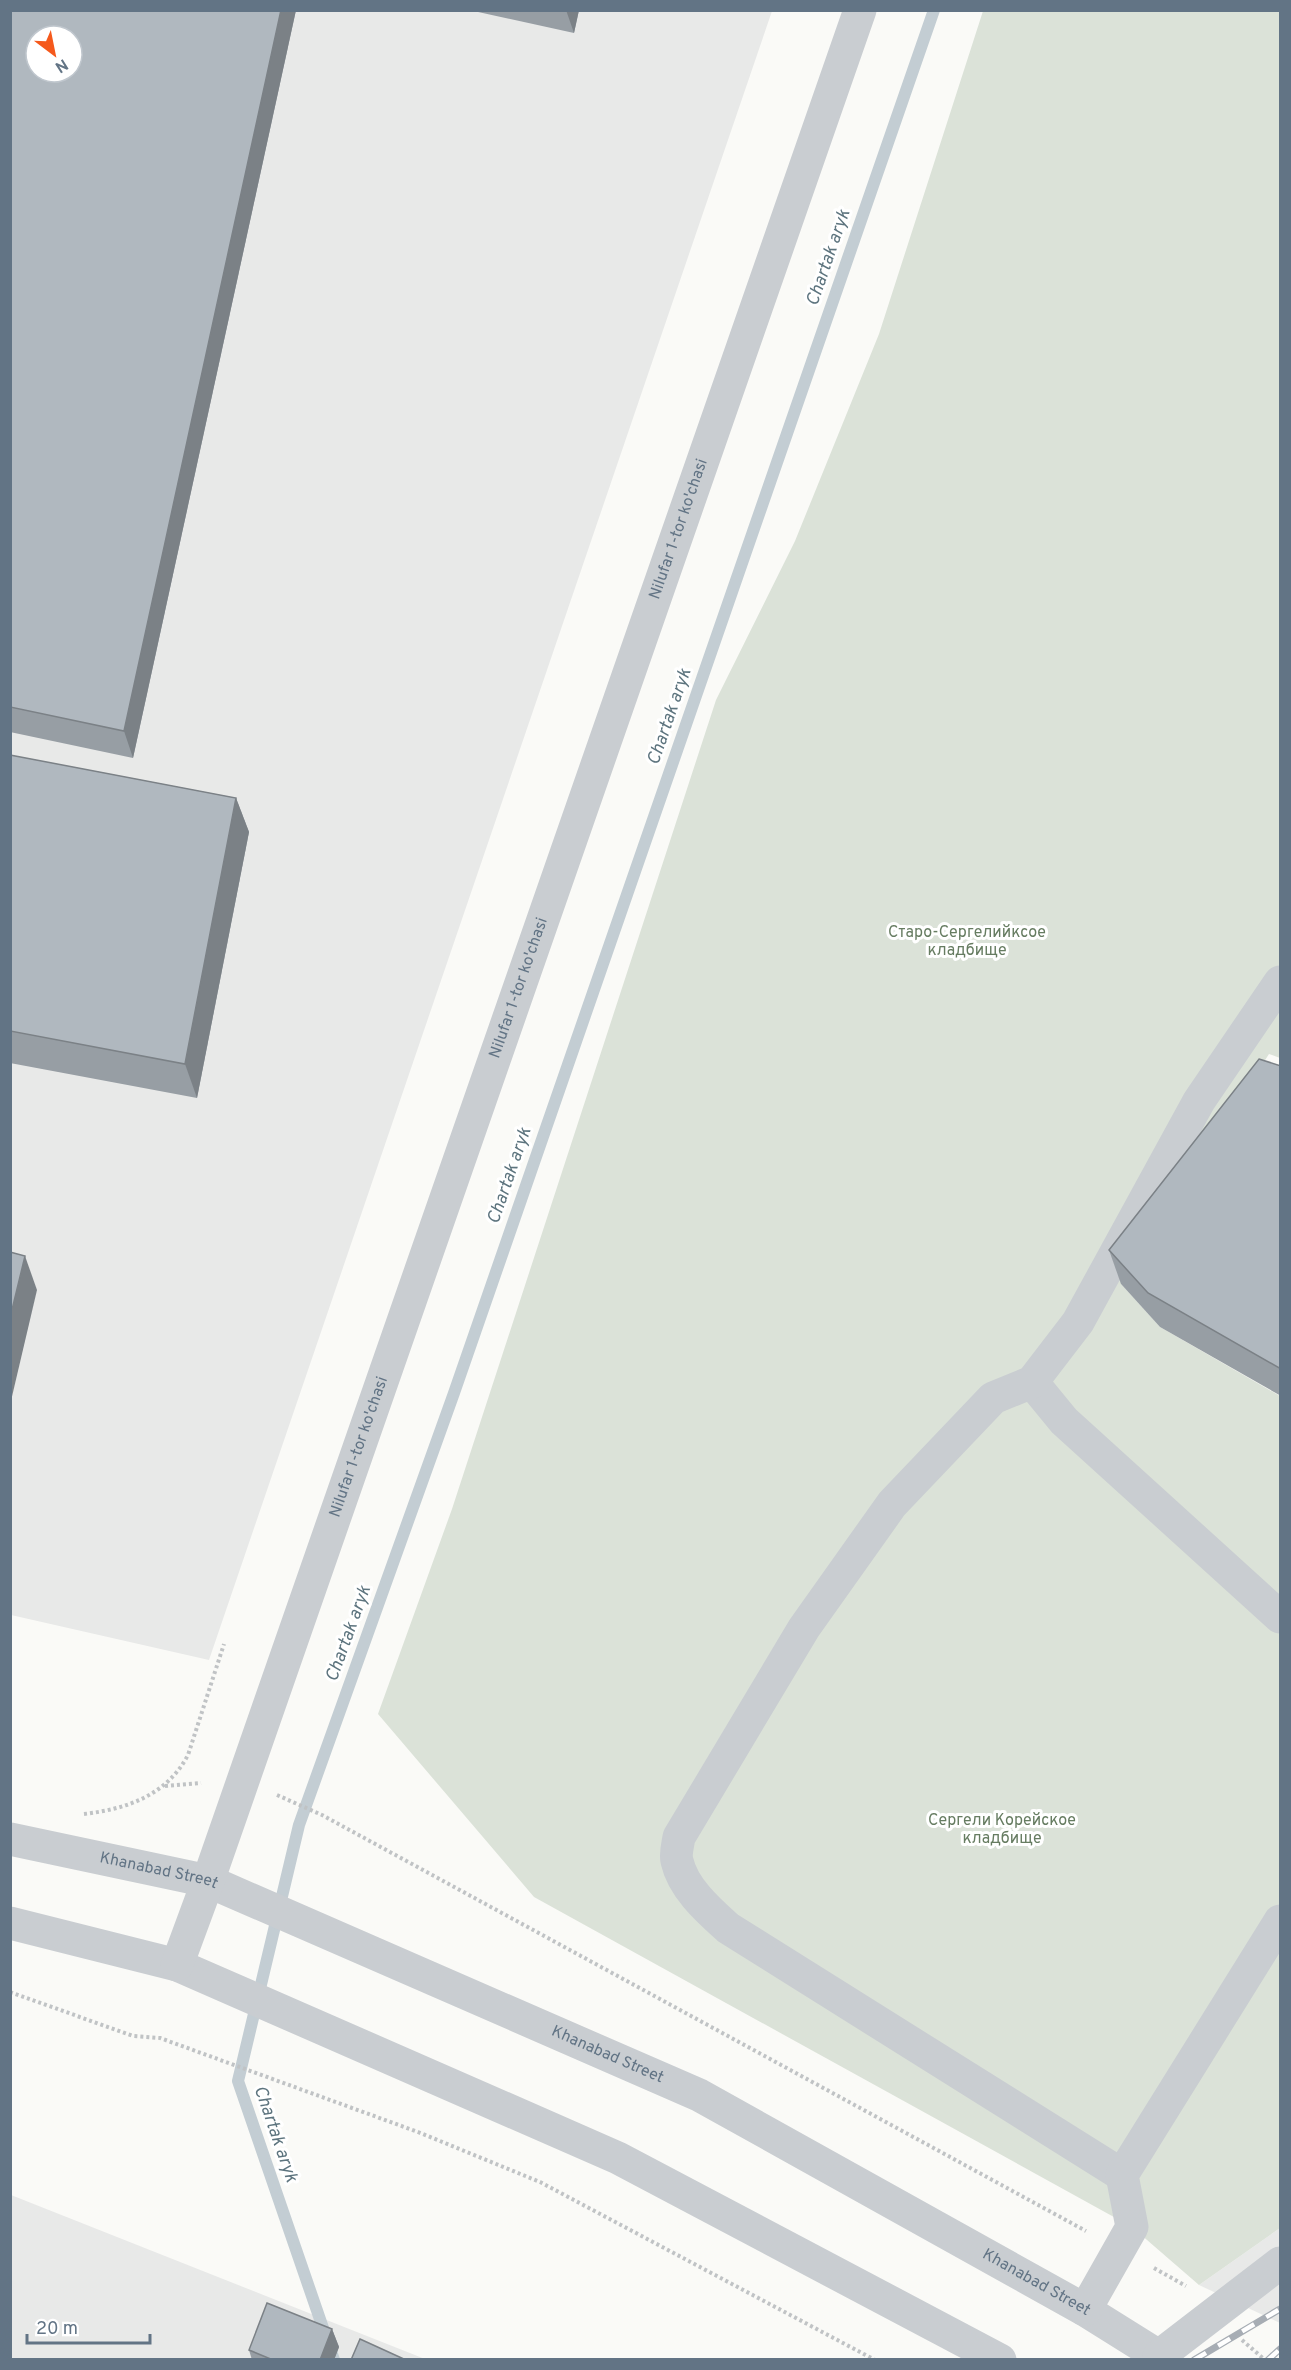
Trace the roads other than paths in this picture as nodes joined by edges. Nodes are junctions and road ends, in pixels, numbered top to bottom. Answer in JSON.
{"nodes":[{"id":1,"x":861,"y":10,"type":"edge"},
{"id":2,"x":1281,"y":982,"type":"edge"},
{"id":3,"x":1032,"y":1382,"type":"junction"},
{"id":4,"x":1281,"y":1617,"type":"edge"},
{"id":5,"x":10,"y":1839,"type":"edge"},
{"id":6,"x":208,"y":1881,"type":"junction"},
{"id":7,"x":1281,"y":1921,"type":"edge"},
{"id":8,"x":10,"y":1923,"type":"edge"},
{"id":9,"x":177,"y":1965,"type":"junction"},
{"id":10,"x":1122,"y":2175,"type":"junction"},
{"id":11,"x":1281,"y":2263,"type":"edge"},
{"id":12,"x":1085,"y":2310,"type":"junction"},
{"id":13,"x":1162,"y":2358,"type":"edge"},
{"id":14,"x":1000,"y":2360,"type":"edge"}],
"edges":[{"from":1,"to":6,"type":"street","name":"Nilufar 1-tor ko'chasi"},
{"from":2,"to":3,"type":"street"},
{"from":3,"to":4,"type":"street"},
{"from":3,"to":10,"type":"street"},
{"from":5,"to":6,"type":"street","name":"Khanabad Street"},
{"from":6,"to":9,"type":"street","name":"Nilufar 1-tor ko'chasi"},
{"from":6,"to":12,"type":"street","name":"Khanabad Street"},
{"from":7,"to":10,"type":"street"},
{"from":8,"to":9,"type":"street"},
{"from":9,"to":14,"type":"street"},
{"from":10,"to":12,"type":"street"},
{"from":11,"to":13,"type":"street"},
{"from":12,"to":13,"type":"street","name":"Khanabad Street"}]}
